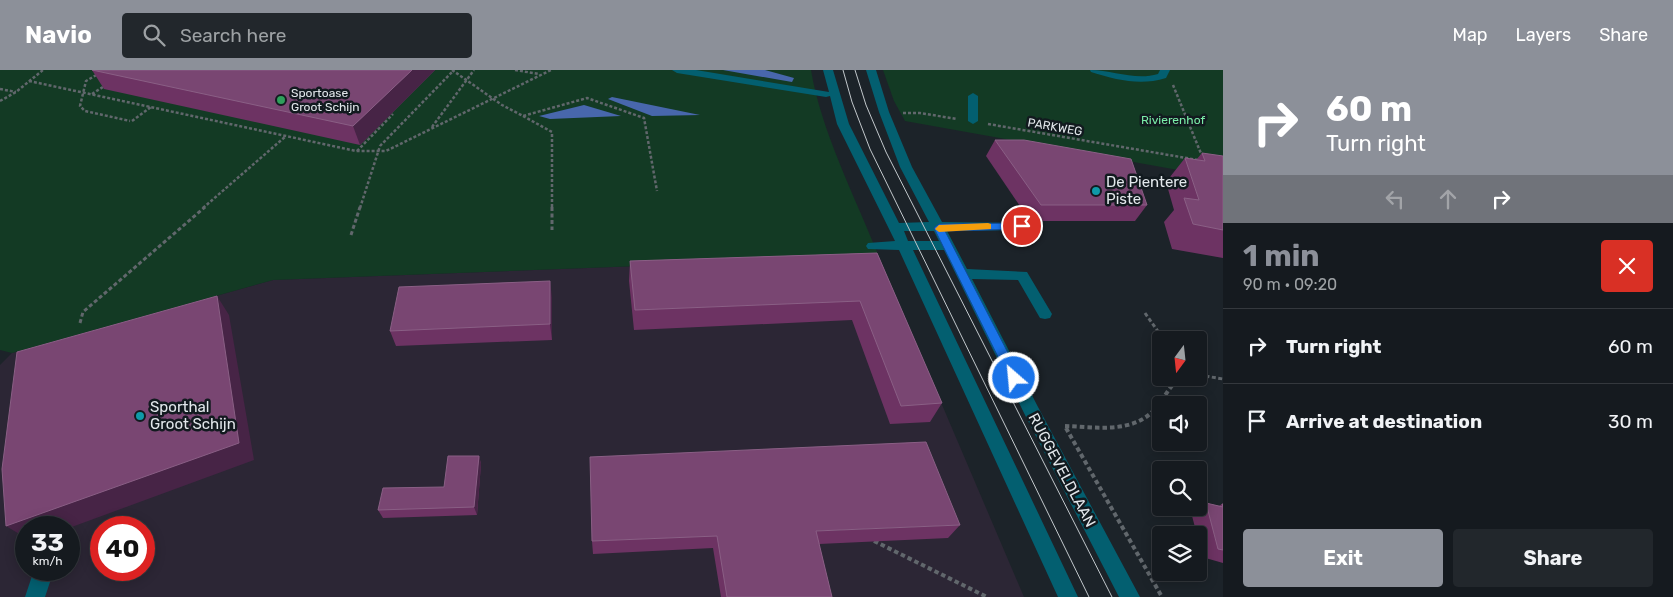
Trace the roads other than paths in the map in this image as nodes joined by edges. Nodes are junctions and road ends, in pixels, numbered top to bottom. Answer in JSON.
{"nodes":[{"id":1,"x":677,"y":70,"type":"edge"},
{"id":2,"x":828,"y":70,"type":"edge"},
{"id":3,"x":871,"y":70,"type":"edge"},
{"id":4,"x":1095,"y":70,"type":"edge"},
{"id":5,"x":1164,"y":73,"type":"edge"},
{"id":6,"x":826,"y":94,"type":"dead end"},
{"id":7,"x":973,"y":96,"type":"dead end"},
{"id":8,"x":973,"y":121,"type":"road end"},
{"id":9,"x":1022,"y":226,"type":"dead end"},
{"id":10,"x":895,"y":227,"type":"junction"},
{"id":11,"x":939,"y":228,"type":"junction"},
{"id":12,"x":948,"y":245,"type":"junction"},
{"id":13,"x":873,"y":246,"type":"dead end"},
{"id":14,"x":903,"y":246,"type":"junction"},
{"id":15,"x":963,"y":274,"type":"junction"},
{"id":16,"x":1045,"y":314,"type":"dead end"},
{"id":17,"x":40,"y":581,"type":"edge"},
{"id":18,"x":35,"y":597,"type":"edge"},
{"id":19,"x":1068,"y":597,"type":"edge"},
{"id":20,"x":1130,"y":597,"type":"edge"}],
"edges":[{"from":1,"to":6,"type":"street"},
{"from":2,"to":10,"type":"street"},
{"from":3,"to":11,"type":"street","name":"RUGGEVELDLAAN"},
{"from":4,"to":5,"type":"street"},
{"from":7,"to":8,"type":"street"},
{"from":9,"to":11,"type":"street"},
{"from":10,"to":11,"type":"street"},
{"from":10,"to":14,"type":"street"},
{"from":11,"to":12,"type":"street","name":"RUGGEVELDLAAN"},
{"from":12,"to":14,"type":"street"},
{"from":12,"to":15,"type":"street","name":"RUGGEVELDLAAN"},
{"from":13,"to":14,"type":"street"},
{"from":14,"to":19,"type":"street"},
{"from":15,"to":16,"type":"street"},
{"from":15,"to":20,"type":"street","name":"RUGGEVELDLAAN"},
{"from":17,"to":18,"type":"street"}]}
